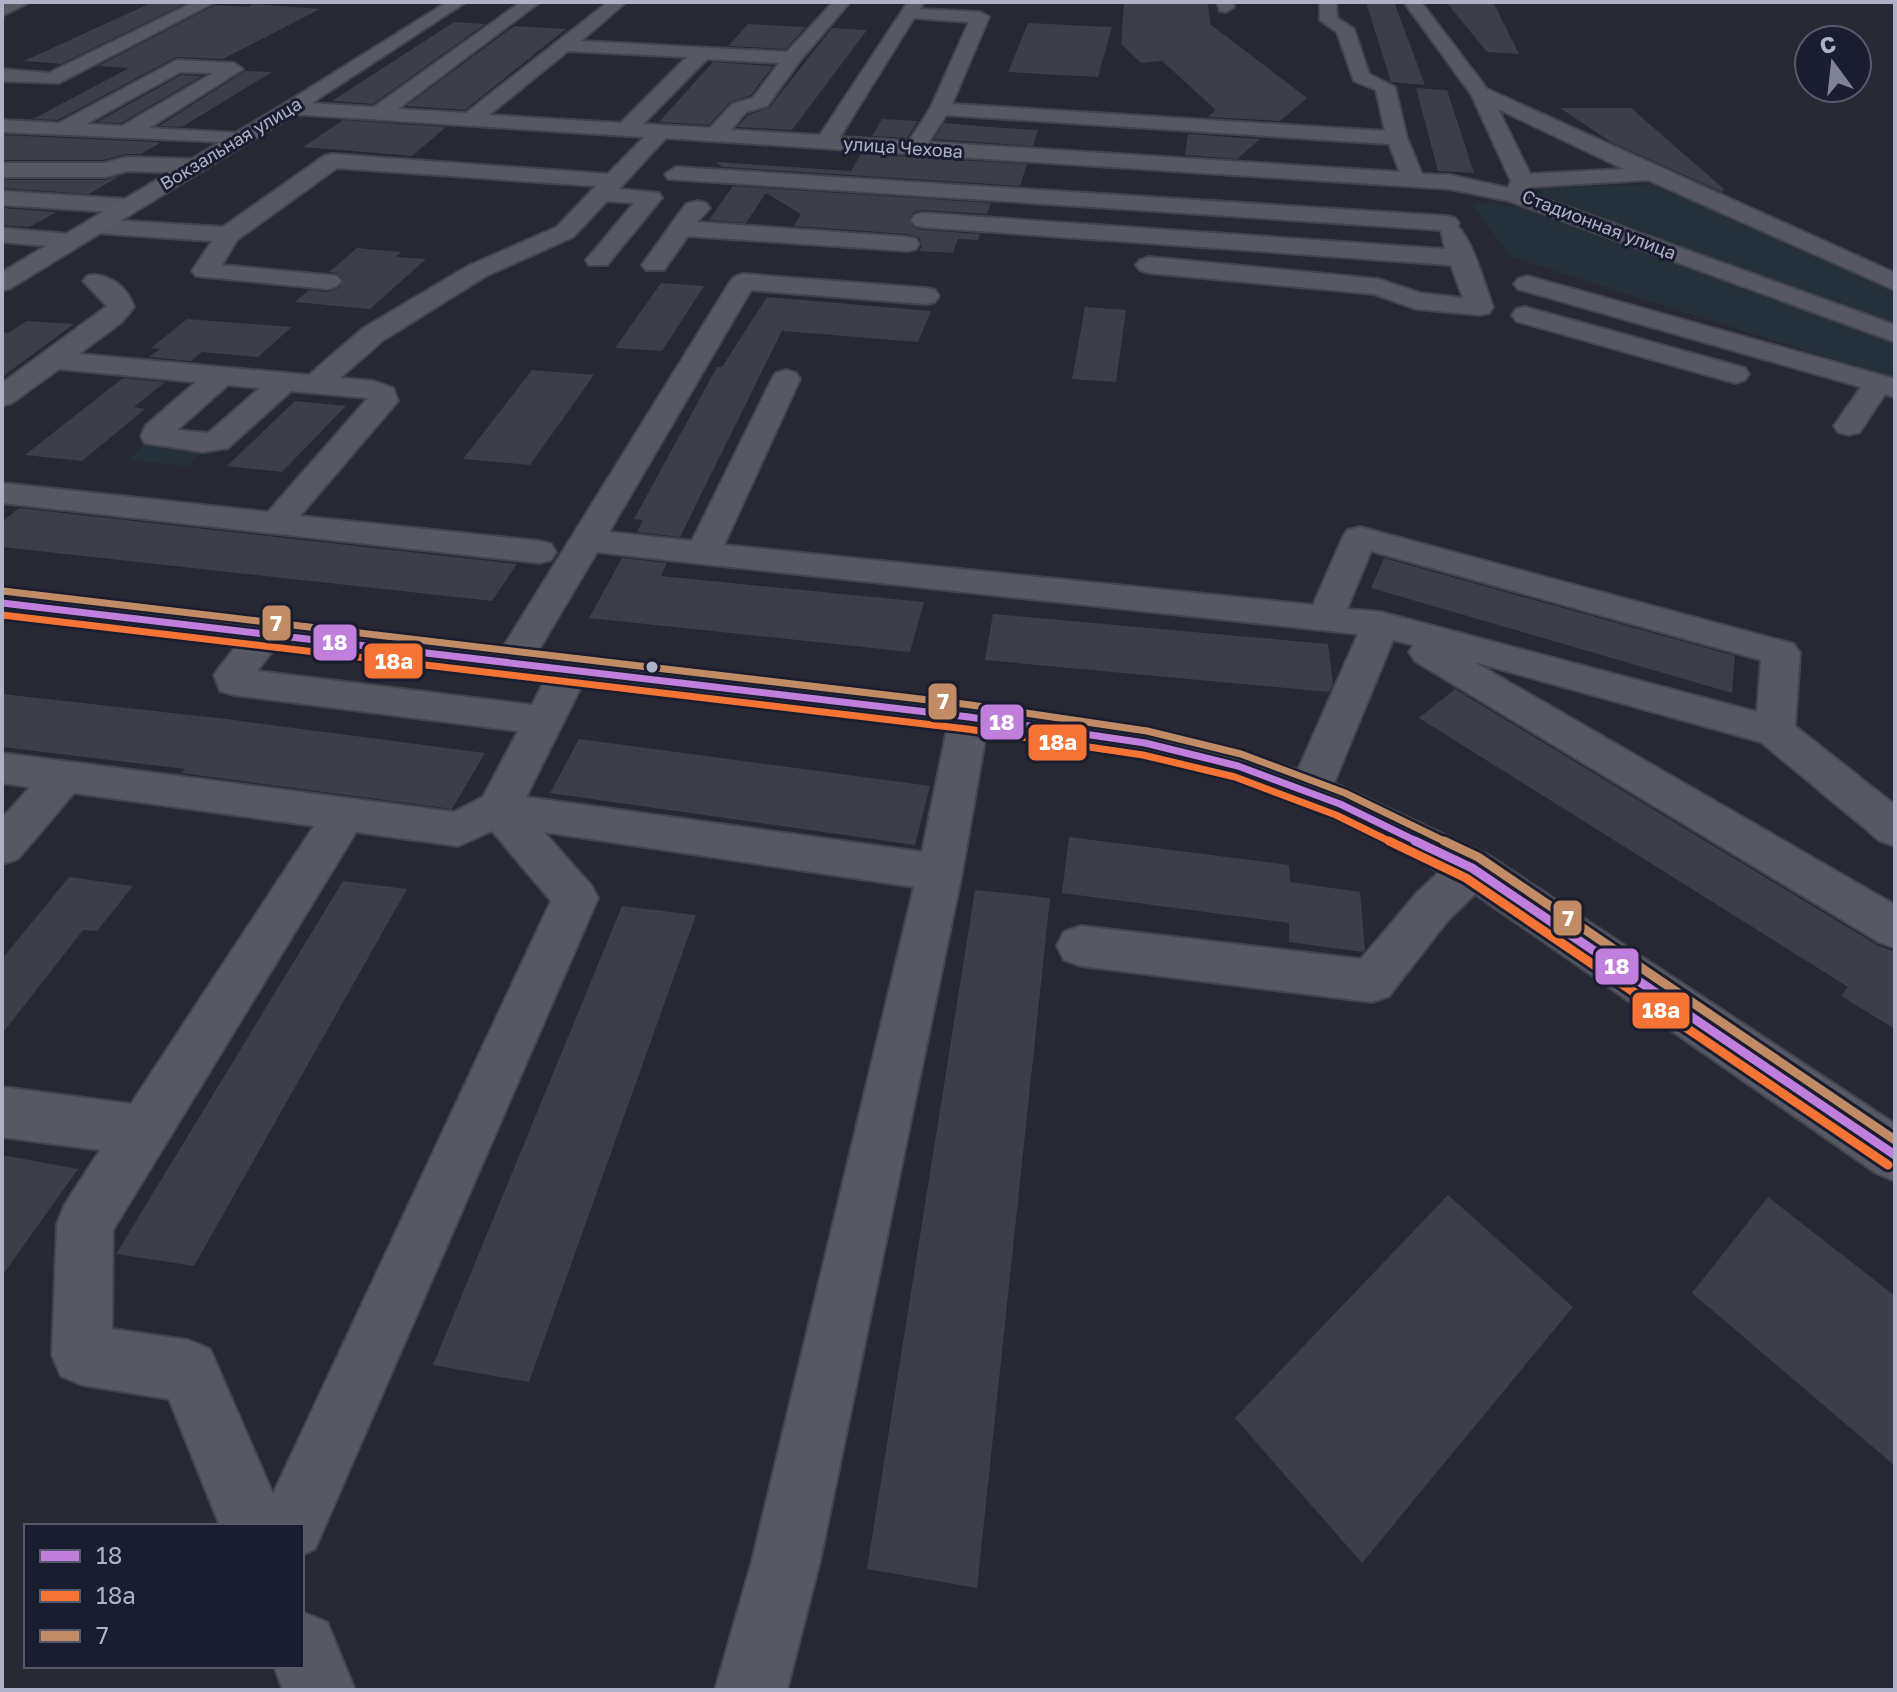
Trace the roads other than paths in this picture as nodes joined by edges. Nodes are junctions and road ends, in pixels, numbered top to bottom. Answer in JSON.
{"nodes":[{"id":1,"x":22,"y":2,"type":"edge"},
{"id":2,"x":207,"y":2,"type":"edge"},
{"id":3,"x":458,"y":2,"type":"edge"},
{"id":4,"x":532,"y":2,"type":"edge"},
{"id":5,"x":618,"y":2,"type":"edge"},
{"id":6,"x":842,"y":2,"type":"edge"},
{"id":7,"x":1328,"y":2,"type":"edge"},
{"id":8,"x":1412,"y":2,"type":"edge"},
{"id":9,"x":912,"y":7,"type":"edge"},
{"id":10,"x":984,"y":10,"type":"edge"},
{"id":11,"x":2,"y":11,"type":"edge"},
{"id":12,"x":564,"y":45,"type":"junction"},
{"id":13,"x":604,"y":47,"type":"junction"},
{"id":14,"x":702,"y":53,"type":"junction"},
{"id":15,"x":792,"y":58,"type":"junction"},
{"id":16,"x":582,"y":66,"type":"dead end"},
{"id":17,"x":2,"y":75,"type":"edge"},
{"id":18,"x":1480,"y":93,"type":"junction"},
{"id":19,"x":537,"y":104,"type":"dead end"},
{"id":20,"x":291,"y":108,"type":"junction"},
{"id":21,"x":940,"y":109,"type":"junction"},
{"id":22,"x":378,"y":114,"type":"junction"},
{"id":23,"x":470,"y":120,"type":"junction"},
{"id":24,"x":515,"y":123,"type":"junction"},
{"id":25,"x":1171,"y":123,"type":"junction"},
{"id":26,"x":2,"y":126,"type":"edge"},
{"id":27,"x":63,"y":129,"type":"junction"},
{"id":28,"x":626,"y":130,"type":"junction"},
{"id":29,"x":127,"y":132,"type":"junction"},
{"id":30,"x":660,"y":132,"type":"junction"},
{"id":31,"x":715,"y":135,"type":"junction"},
{"id":32,"x":759,"y":138,"type":"junction"},
{"id":33,"x":1397,"y":138,"type":"junction"},
{"id":34,"x":239,"y":139,"type":"junction"},
{"id":35,"x":826,"y":143,"type":"junction"},
{"id":36,"x":915,"y":148,"type":"junction"},
{"id":37,"x":1041,"y":156,"type":"junction"},
{"id":38,"x":1167,"y":164,"type":"junction"},
{"id":39,"x":194,"y":166,"type":"junction"},
{"id":40,"x":2,"y":170,"type":"edge"},
{"id":41,"x":1651,"y":173,"type":"junction"},
{"id":42,"x":676,"y":174,"type":"dead end"},
{"id":43,"x":730,"y":177,"type":"junction"},
{"id":44,"x":1409,"y":180,"type":"junction"},
{"id":45,"x":608,"y":188,"type":"junction"},
{"id":46,"x":1476,"y":188,"type":"junction"},
{"id":47,"x":1519,"y":188,"type":"junction"},
{"id":48,"x":1029,"y":196,"type":"junction"},
{"id":49,"x":2,"y":198,"type":"edge"},
{"id":50,"x":127,"y":206,"type":"junction"},
{"id":51,"x":1448,"y":215,"type":"junction"},
{"id":52,"x":897,"y":218,"type":"dead end"},
{"id":53,"x":992,"y":225,"type":"junction"},
{"id":54,"x":95,"y":226,"type":"junction"},
{"id":55,"x":1019,"y":227,"type":"junction"},
{"id":56,"x":681,"y":228,"type":"junction"},
{"id":57,"x":2,"y":235,"type":"edge"},
{"id":58,"x":228,"y":235,"type":"junction"},
{"id":59,"x":70,"y":241,"type":"junction"},
{"id":60,"x":907,"y":244,"type":"dead end"},
{"id":61,"x":981,"y":250,"type":"dead end"},
{"id":62,"x":1463,"y":258,"type":"junction"},
{"id":63,"x":598,"y":260,"type":"dead end"},
{"id":64,"x":1124,"y":263,"type":"dead end"},
{"id":65,"x":655,"y":265,"type":"dead end"},
{"id":66,"x":96,"y":281,"type":"dead end"},
{"id":67,"x":328,"y":281,"type":"dead end"},
{"id":68,"x":1895,"y":282,"type":"edge"},
{"id":69,"x":2,"y":283,"type":"edge"},
{"id":70,"x":1527,"y":284,"type":"dead end"},
{"id":71,"x":926,"y":296,"type":"dead end"},
{"id":72,"x":1572,"y":296,"type":"junction"},
{"id":73,"x":1895,"y":334,"type":"edge"},
{"id":74,"x":53,"y":360,"type":"junction"},
{"id":75,"x":221,"y":376,"type":"junction"},
{"id":76,"x":786,"y":379,"type":"dead end"},
{"id":77,"x":1758,"y":381,"type":"dead end"},
{"id":78,"x":284,"y":382,"type":"junction"},
{"id":79,"x":315,"y":385,"type":"junction"},
{"id":80,"x":1887,"y":386,"type":"edge"},
{"id":81,"x":2,"y":397,"type":"edge"},
{"id":82,"x":1831,"y":401,"type":"dead end"},
{"id":83,"x":628,"y":413,"type":"dead end"},
{"id":84,"x":662,"y":416,"type":"junction"},
{"id":85,"x":2,"y":493,"type":"edge"},
{"id":86,"x":277,"y":522,"type":"junction"},
{"id":87,"x":586,"y":540,"type":"junction"},
{"id":88,"x":539,"y":552,"type":"dead end"},
{"id":89,"x":703,"y":553,"type":"junction"},
{"id":90,"x":2,"y":603,"type":"edge"},
{"id":91,"x":1325,"y":619,"type":"junction"},
{"id":92,"x":1381,"y":624,"type":"junction"},
{"id":93,"x":266,"y":634,"type":"junction"},
{"id":94,"x":513,"y":662,"type":"junction"},
{"id":95,"x":570,"y":670,"type":"junction"},
{"id":96,"x":969,"y":717,"type":"junction"},
{"id":97,"x":542,"y":720,"type":"junction"},
{"id":98,"x":1775,"y":731,"type":"junction"},
{"id":99,"x":2,"y":768,"type":"edge"},
{"id":100,"x":65,"y":776,"type":"junction"},
{"id":101,"x":1310,"y":790,"type":"junction"},
{"id":102,"x":498,"y":809,"type":"junction"},
{"id":103,"x":345,"y":814,"type":"junction"},
{"id":104,"x":1895,"y":829,"type":"edge"},
{"id":105,"x":2,"y":847,"type":"edge"},
{"id":106,"x":1472,"y":868,"type":"junction"},
{"id":107,"x":940,"y":873,"type":"junction"},
{"id":108,"x":1895,"y":928,"type":"edge"},
{"id":109,"x":1081,"y":946,"type":"dead end"},
{"id":110,"x":2,"y":1112,"type":"edge"},
{"id":111,"x":144,"y":1131,"type":"junction"},
{"id":112,"x":1895,"y":1155,"type":"edge"},
{"id":113,"x":252,"y":1524,"type":"edge"},
{"id":114,"x":293,"y":1524,"type":"edge"},
{"id":115,"x":304,"y":1652,"type":"edge"},
{"id":116,"x":319,"y":1690,"type":"edge"},
{"id":117,"x":751,"y":1690,"type":"edge"}],
"edges":[{"from":1,"to":11,"type":"street"},
{"from":2,"to":17,"type":"street"},
{"from":3,"to":20,"type":"main road","name":"Вокзальная улица"},
{"from":4,"to":22,"type":"street"},
{"from":5,"to":12,"type":"street"},
{"from":6,"to":15,"type":"street"},
{"from":7,"to":33,"type":"street"},
{"from":8,"to":18,"type":"street","name":"Стадионная улица"},
{"from":9,"to":10,"type":"street"},
{"from":9,"to":35,"type":"street"},
{"from":10,"to":21,"type":"street"},
{"from":12,"to":13,"type":"street"},
{"from":12,"to":23,"type":"street"},
{"from":13,"to":14,"type":"street"},
{"from":13,"to":16,"type":"street"},
{"from":14,"to":15,"type":"street"},
{"from":14,"to":28,"type":"street"},
{"from":15,"to":31,"type":"street"},
{"from":18,"to":41,"type":"street"},
{"from":18,"to":47,"type":"street","name":"Стадионная улица"},
{"from":19,"to":24,"type":"street"},
{"from":20,"to":22,"type":"street","name":"улица Чехова"},
{"from":20,"to":34,"type":"main road","name":"Вокзальная улица"},
{"from":21,"to":25,"type":"street"},
{"from":21,"to":36,"type":"street"},
{"from":22,"to":23,"type":"street","name":"улица Чехова"},
{"from":23,"to":24,"type":"street","name":"улица Чехова"},
{"from":24,"to":28,"type":"street","name":"улица Чехова"},
{"from":25,"to":33,"type":"street"},
{"from":25,"to":38,"type":"street"},
{"from":26,"to":27,"type":"street"},
{"from":27,"to":29,"type":"street"},
{"from":27,"to":29,"type":"street"},
{"from":28,"to":30,"type":"street","name":"улица Чехова"},
{"from":29,"to":34,"type":"street"},
{"from":30,"to":31,"type":"street","name":"улица Чехова"},
{"from":30,"to":45,"type":"street"},
{"from":31,"to":32,"type":"street","name":"улица Чехова"},
{"from":32,"to":35,"type":"street","name":"улица Чехова"},
{"from":32,"to":43,"type":"street"},
{"from":33,"to":44,"type":"street"},
{"from":34,"to":39,"type":"main road","name":"Вокзальная улица"},
{"from":35,"to":36,"type":"street","name":"улица Чехова"},
{"from":36,"to":37,"type":"street","name":"улица Чехова"},
{"from":37,"to":38,"type":"street","name":"улица Чехова"},
{"from":37,"to":48,"type":"street"},
{"from":38,"to":44,"type":"street","name":"улица Чехова"},
{"from":39,"to":40,"type":"street"},
{"from":39,"to":50,"type":"main road","name":"Вокзальная улица"},
{"from":41,"to":47,"type":"street"},
{"from":41,"to":68,"type":"street"},
{"from":42,"to":43,"type":"street"},
{"from":43,"to":48,"type":"street"},
{"from":43,"to":56,"type":"street"},
{"from":44,"to":46,"type":"street","name":"улица Чехова"},
{"from":44,"to":51,"type":"street"},
{"from":45,"to":58,"type":"street"},
{"from":45,"to":63,"type":"street"},
{"from":45,"to":79,"type":"street"},
{"from":46,"to":47,"type":"street","name":"улица Чехова"},
{"from":46,"to":51,"type":"street"},
{"from":47,"to":73,"type":"street","name":"Стадионная улица"},
{"from":48,"to":51,"type":"street"},
{"from":48,"to":55,"type":"street"},
{"from":49,"to":50,"type":"street"},
{"from":50,"to":54,"type":"main road","name":"Вокзальная улица"},
{"from":51,"to":62,"type":"street"},
{"from":52,"to":53,"type":"street"},
{"from":53,"to":55,"type":"street"},
{"from":53,"to":61,"type":"street"},
{"from":54,"to":58,"type":"street"},
{"from":54,"to":59,"type":"main road","name":"Вокзальная улица"},
{"from":55,"to":62,"type":"street"},
{"from":56,"to":60,"type":"street"},
{"from":56,"to":65,"type":"street"},
{"from":57,"to":59,"type":"street"},
{"from":58,"to":67,"type":"street"},
{"from":59,"to":69,"type":"main road","name":"Вокзальная улица"},
{"from":62,"to":64,"type":"street"},
{"from":66,"to":74,"type":"street"},
{"from":70,"to":72,"type":"street"},
{"from":71,"to":84,"type":"street"},
{"from":72,"to":77,"type":"street"},
{"from":72,"to":80,"type":"street"},
{"from":74,"to":75,"type":"street"},
{"from":74,"to":81,"type":"street"},
{"from":75,"to":78,"type":"street"},
{"from":75,"to":78,"type":"street"},
{"from":76,"to":89,"type":"street"},
{"from":78,"to":79,"type":"street"},
{"from":79,"to":86,"type":"street"},
{"from":80,"to":82,"type":"street"},
{"from":83,"to":84,"type":"street"},
{"from":84,"to":87,"type":"street"},
{"from":85,"to":86,"type":"street"},
{"from":86,"to":88,"type":"street"},
{"from":87,"to":89,"type":"street"},
{"from":87,"to":94,"type":"street"},
{"from":89,"to":91,"type":"street"},
{"from":90,"to":93,"type":"street"},
{"from":91,"to":92,"type":"street"},
{"from":91,"to":98,"type":"street"},
{"from":92,"to":98,"type":"street"},
{"from":92,"to":101,"type":"street"},
{"from":92,"to":108,"type":"street"},
{"from":93,"to":94,"type":"street"},
{"from":93,"to":97,"type":"street"},
{"from":94,"to":95,"type":"street"},
{"from":95,"to":96,"type":"street"},
{"from":95,"to":97,"type":"street"},
{"from":96,"to":101,"type":"street"},
{"from":96,"to":107,"type":"street"},
{"from":97,"to":102,"type":"street"},
{"from":98,"to":104,"type":"street"},
{"from":99,"to":100,"type":"street"},
{"from":100,"to":103,"type":"street"},
{"from":100,"to":105,"type":"street"},
{"from":101,"to":106,"type":"street"},
{"from":102,"to":103,"type":"street"},
{"from":102,"to":107,"type":"street"},
{"from":102,"to":114,"type":"street"},
{"from":103,"to":111,"type":"street"},
{"from":106,"to":109,"type":"street"},
{"from":106,"to":112,"type":"street"},
{"from":107,"to":117,"type":"street"},
{"from":110,"to":111,"type":"street"},
{"from":111,"to":113,"type":"street"},
{"from":115,"to":116,"type":"street"}]}
